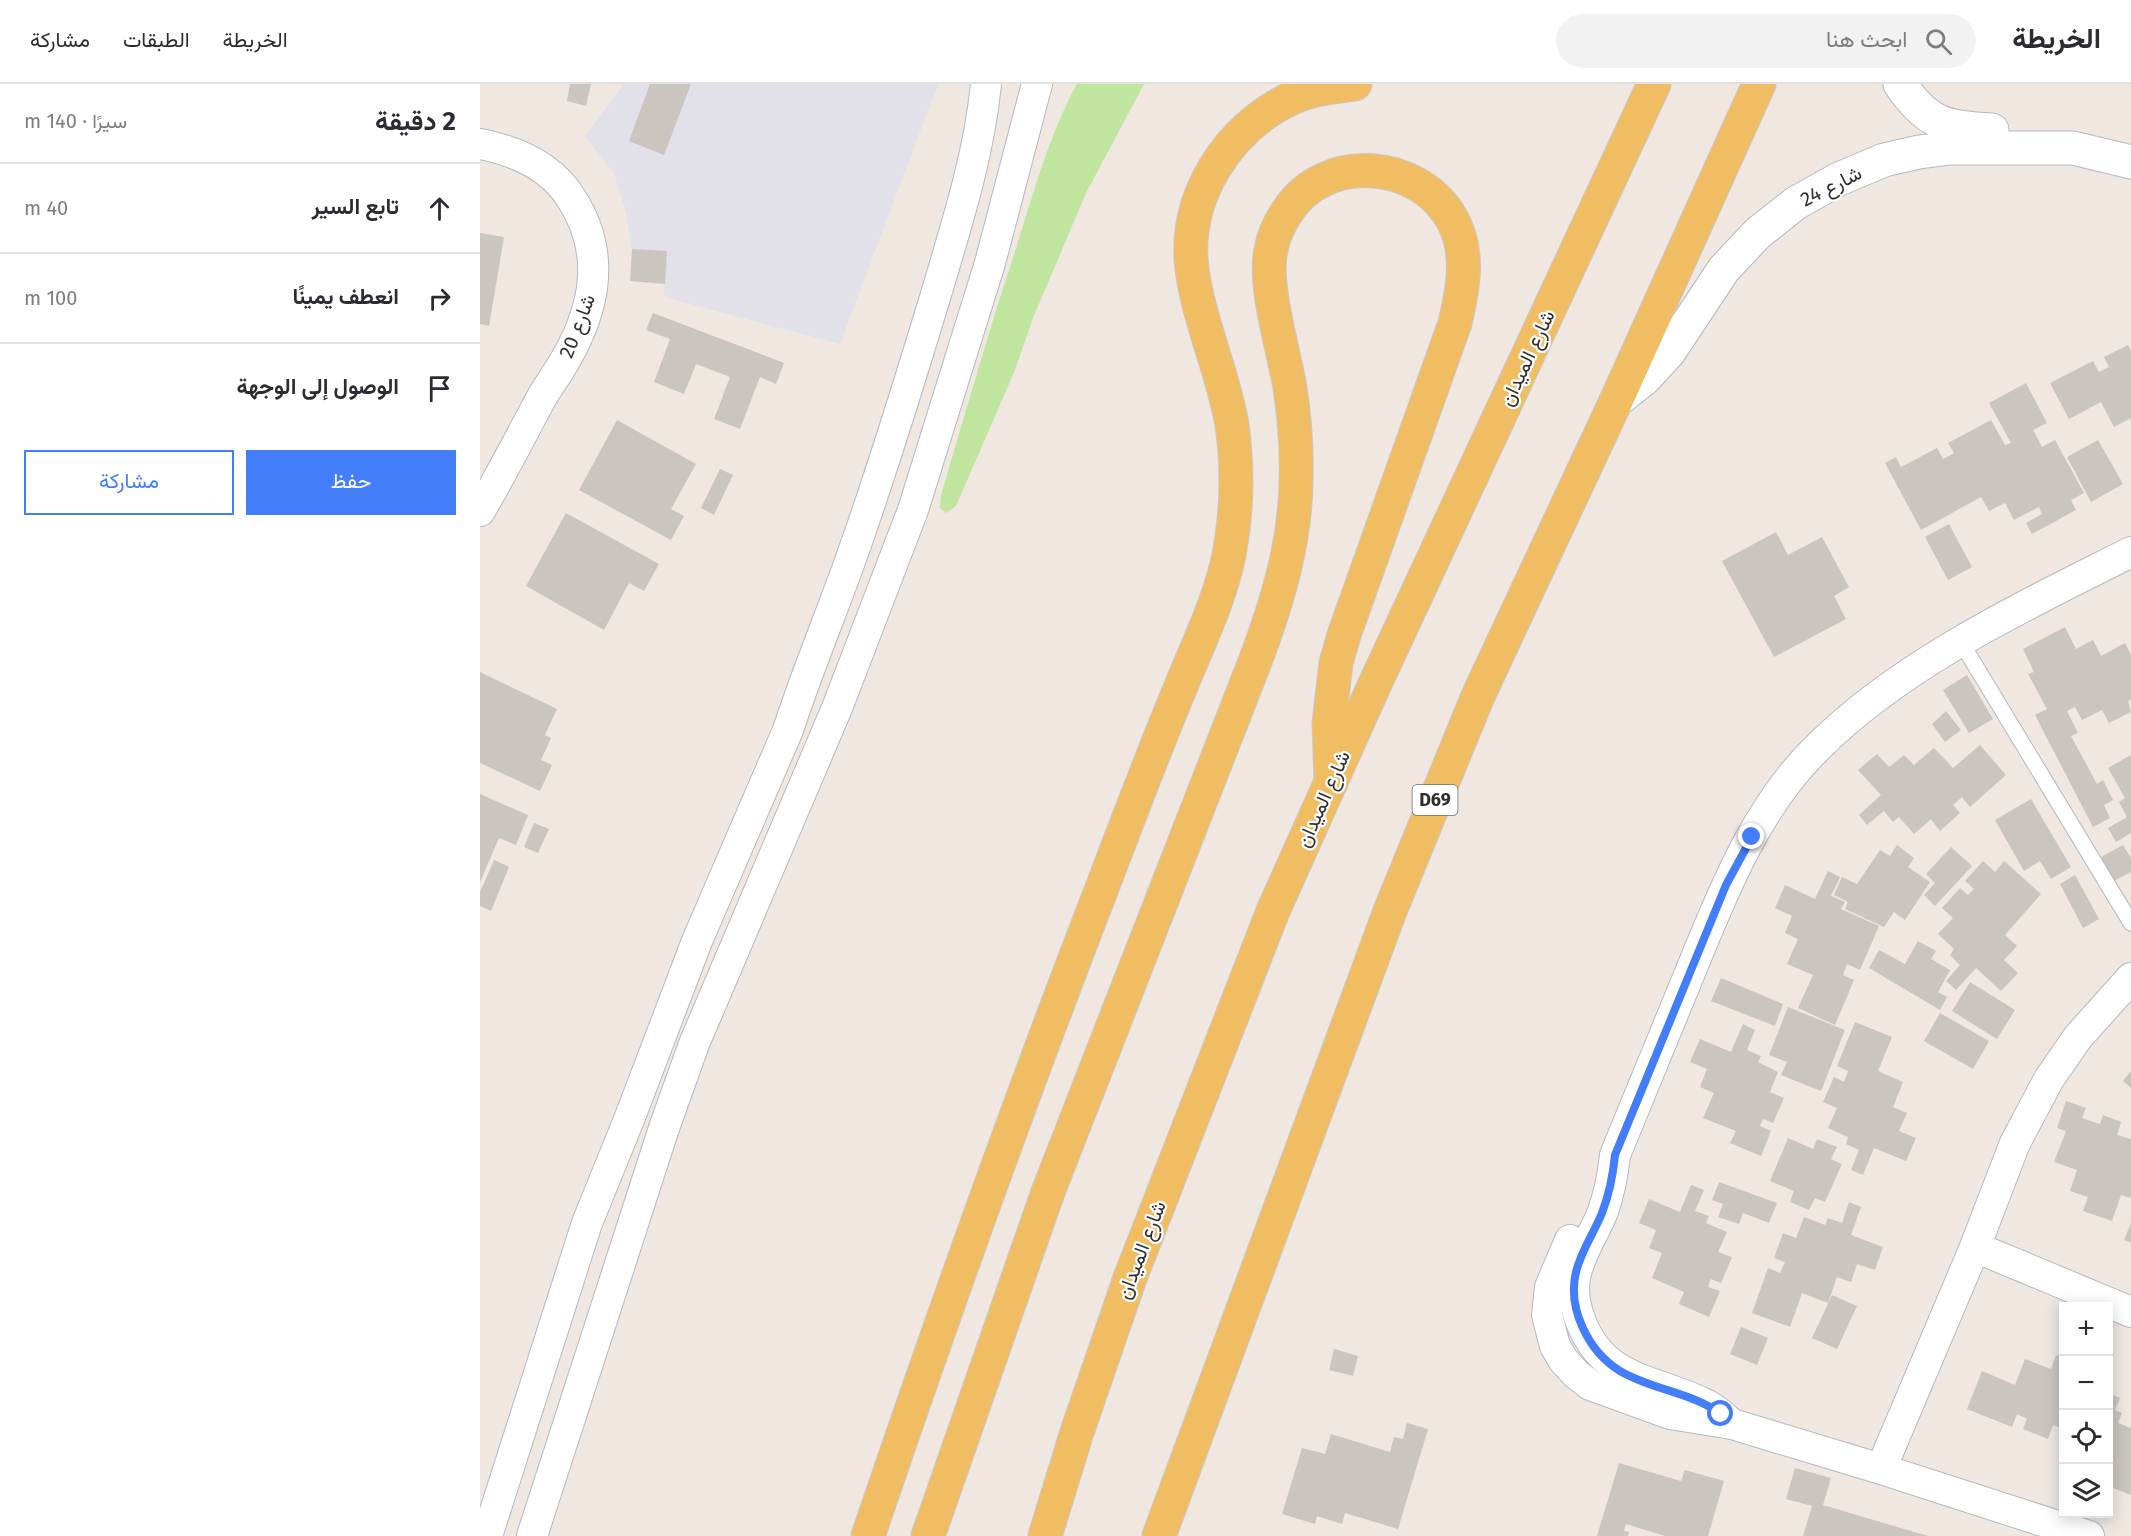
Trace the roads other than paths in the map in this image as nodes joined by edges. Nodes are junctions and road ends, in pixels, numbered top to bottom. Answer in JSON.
{"nodes":[{"id":1,"x":986,"y":84,"type":"edge"},
{"id":2,"x":1037,"y":84,"type":"edge"},
{"id":3,"x":1355,"y":84,"type":"edge"},
{"id":4,"x":1654,"y":84,"type":"edge"},
{"id":5,"x":1759,"y":84,"type":"edge"},
{"id":6,"x":1900,"y":84,"type":"edge"},
{"id":7,"x":480,"y":144,"type":"edge"},
{"id":8,"x":2073,"y":148,"type":"junction"},
{"id":9,"x":2131,"y":162,"type":"edge"},
{"id":10,"x":1616,"y":401,"type":"junction"},
{"id":11,"x":480,"y":511,"type":"edge"},
{"id":12,"x":2131,"y":552,"type":"edge"},
{"id":13,"x":1962,"y":642,"type":"junction"},
{"id":14,"x":1331,"y":783,"type":"junction"},
{"id":15,"x":2131,"y":922,"type":"edge"},
{"id":16,"x":2131,"y":978,"type":"edge"},
{"id":17,"x":1975,"y":1247,"type":"junction"},
{"id":18,"x":2131,"y":1312,"type":"edge"},
{"id":19,"x":1881,"y":1469,"type":"junction"},
{"id":20,"x":487,"y":1536,"type":"edge"},
{"id":21,"x":532,"y":1536,"type":"edge"},
{"id":22,"x":868,"y":1536,"type":"edge"},
{"id":23,"x":928,"y":1536,"type":"edge"},
{"id":24,"x":1045,"y":1536,"type":"edge"},
{"id":25,"x":1159,"y":1536,"type":"edge"},
{"id":26,"x":2089,"y":1536,"type":"edge"}],
"edges":[{"from":1,"to":20,"type":"street"},
{"from":2,"to":21,"type":"street"},
{"from":3,"to":22,"type":"main road"},
{"from":4,"to":14,"type":"main road","name":"شارع الميدان"},
{"from":5,"to":10,"type":"main road","number":"D69"},
{"from":6,"to":8,"type":"street"},
{"from":7,"to":11,"type":"street","name":"شارع 20"},
{"from":8,"to":9,"type":"street","name":"شارع 24"},
{"from":8,"to":10,"type":"street","name":"شارع 24"},
{"from":10,"to":25,"type":"main road","number":"D69"},
{"from":12,"to":13,"type":"street"},
{"from":13,"to":15,"type":"lane"},
{"from":13,"to":19,"type":"street"},
{"from":14,"to":23,"type":"main road"},
{"from":14,"to":24,"type":"main road","name":"شارع الميدان"},
{"from":16,"to":17,"type":"street"},
{"from":17,"to":18,"type":"street"},
{"from":17,"to":19,"type":"street"},
{"from":19,"to":26,"type":"street"}]}
